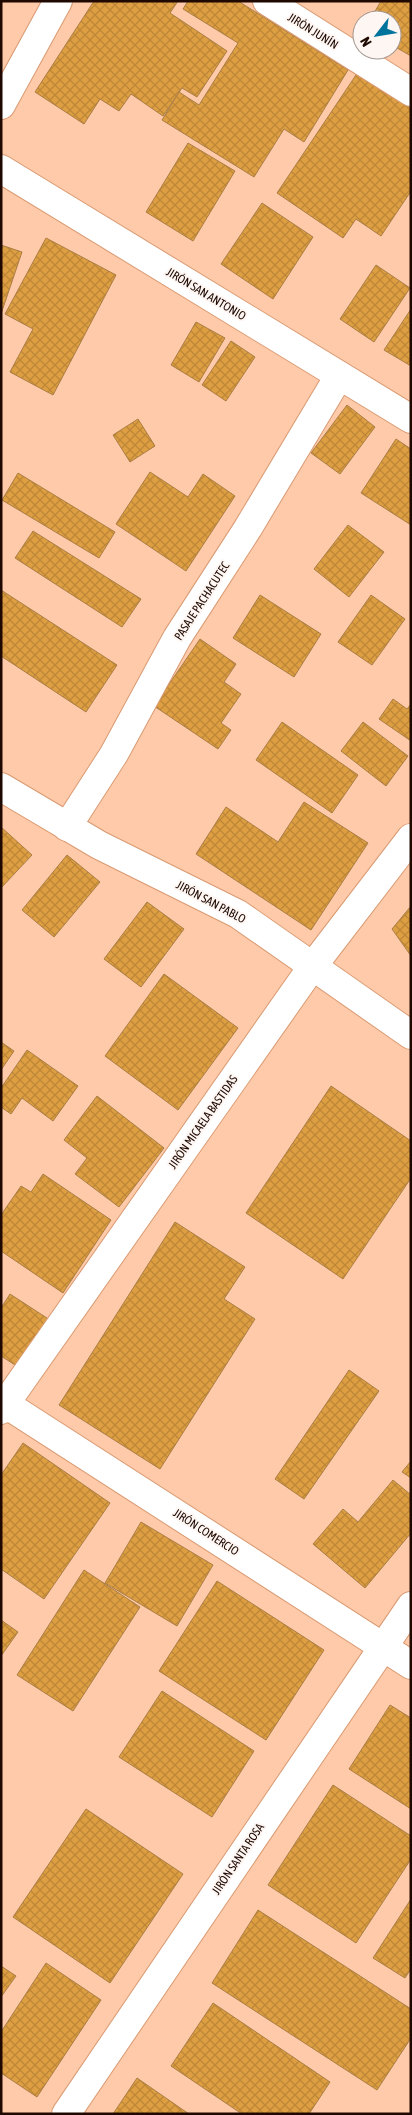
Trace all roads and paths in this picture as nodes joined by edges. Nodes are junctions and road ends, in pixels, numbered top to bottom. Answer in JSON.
{"nodes":[{"id":1,"x":58,"y":1,"type":"edge"},
{"id":2,"x":267,"y":1,"type":"edge"},
{"id":3,"x":411,"y":92,"type":"edge"},
{"id":4,"x":1,"y":105,"type":"edge"},
{"id":5,"x":1,"y":169,"type":"edge"},
{"id":6,"x":339,"y":376,"type":"junction"},
{"id":7,"x":411,"y":419,"type":"edge"},
{"id":8,"x":1,"y":787,"type":"edge"},
{"id":9,"x":67,"y":827,"type":"junction"},
{"id":10,"x":411,"y":838,"type":"edge"},
{"id":11,"x":312,"y":967,"type":"junction"},
{"id":12,"x":411,"y":1035,"type":"edge"},
{"id":13,"x":3,"y":1405,"type":"edge"},
{"id":14,"x":411,"y":1606,"type":"edge"},
{"id":15,"x":382,"y":1645,"type":"junction"},
{"id":16,"x":411,"y":1665,"type":"edge"},
{"id":17,"x":66,"y":2114,"type":"edge"}],
"edges":[{"from":1,"to":4,"type":"street"},
{"from":2,"to":3,"type":"street","name":"JIRÓN JUNÍN"},
{"from":5,"to":6,"type":"street","name":"JIRÓN SAN ANTONIO"},
{"from":6,"to":7,"type":"street","name":"JIRÓN SAN ANTONIO"},
{"from":6,"to":9,"type":"street","name":"PASAJE PACHACUTEC"},
{"from":8,"to":9,"type":"street","name":"JIRÓN SAN PABLO"},
{"from":9,"to":11,"type":"street","name":"JIRÓN SAN PABLO"},
{"from":10,"to":11,"type":"street","name":"JIRÓN MICAELA BASTIDAS"},
{"from":11,"to":12,"type":"street","name":"JIRÓN SAN PABLO"},
{"from":11,"to":13,"type":"street","name":"JIRÓN MICAELA BASTIDAS"},
{"from":13,"to":15,"type":"street","name":"JIRÓN COMERCIO"},
{"from":14,"to":15,"type":"street","name":"JIRÓN SANTA ROSA"},
{"from":15,"to":16,"type":"street","name":"JIRÓN COMERCIO"},
{"from":15,"to":17,"type":"street","name":"JIRÓN SANTA ROSA"}]}
